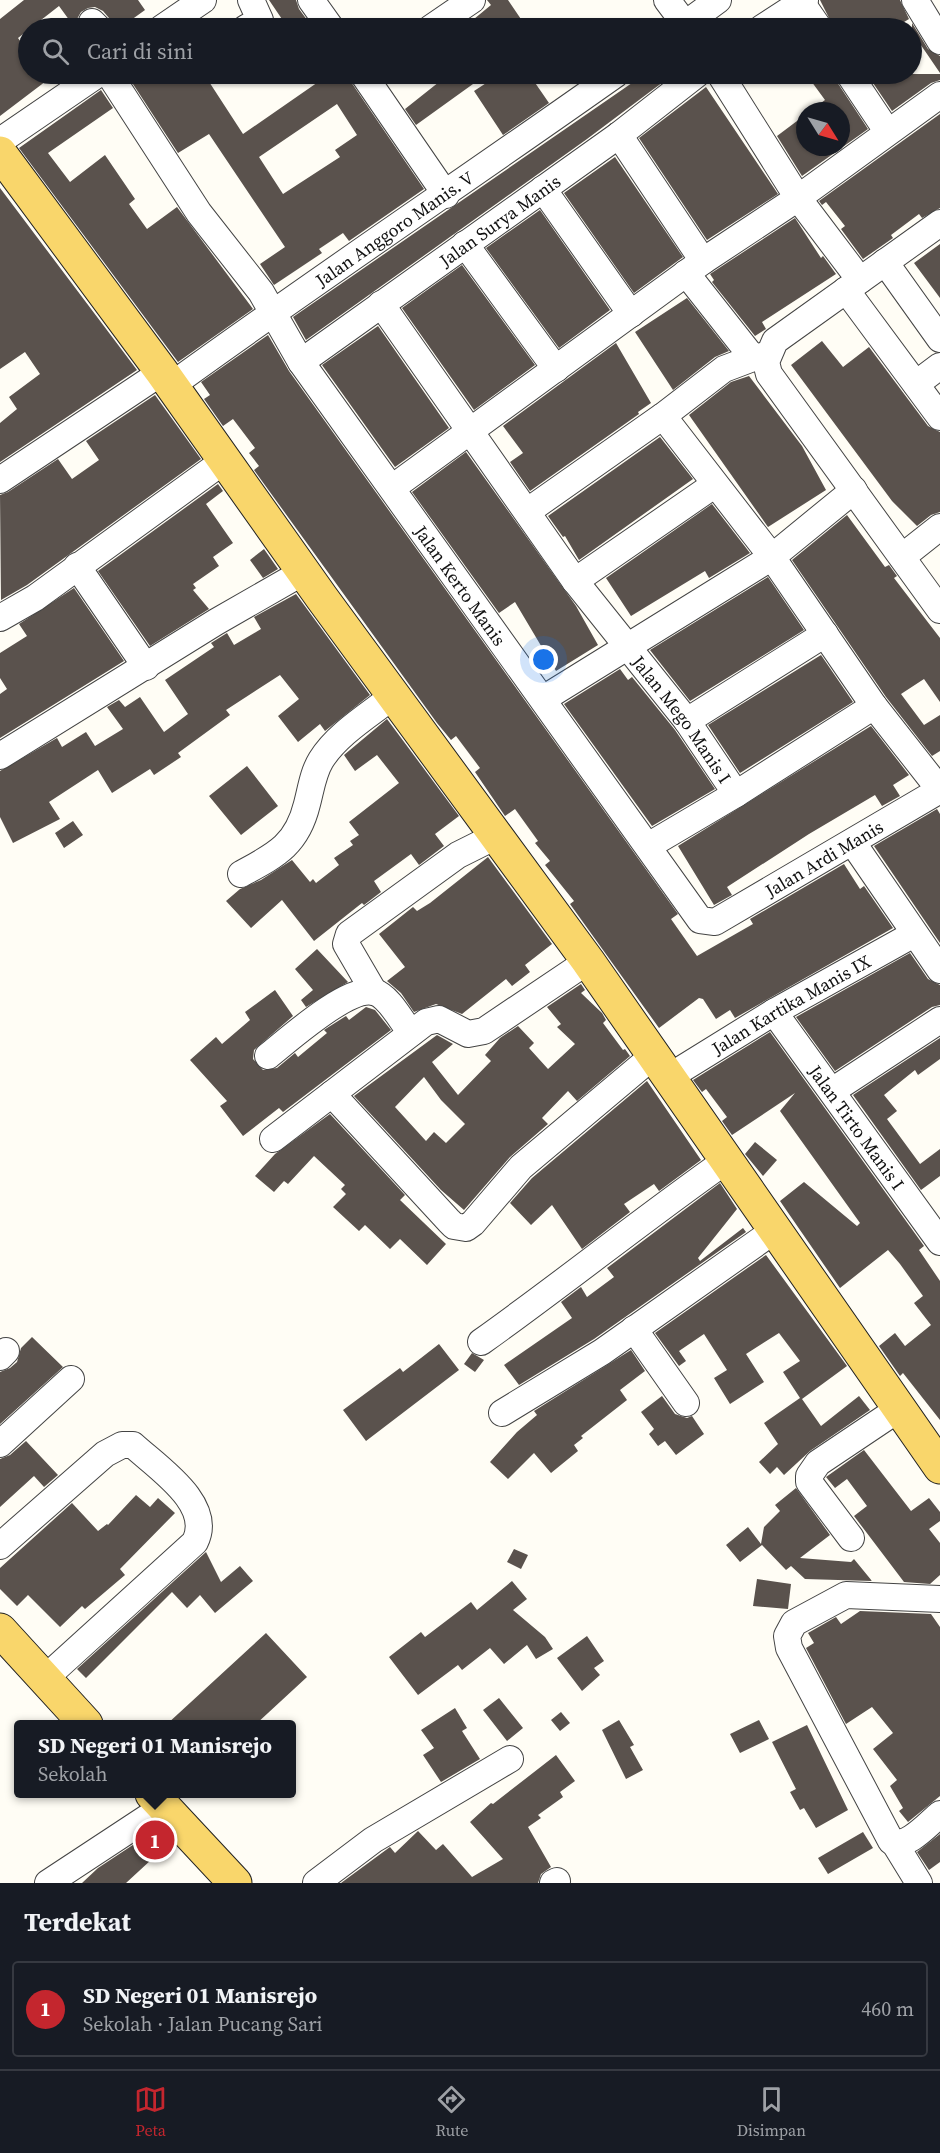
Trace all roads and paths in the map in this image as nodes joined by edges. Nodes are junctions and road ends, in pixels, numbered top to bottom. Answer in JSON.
{"nodes":[{"id":1,"x":250,"y":0,"type":"edge"},
{"id":2,"x":311,"y":0,"type":"edge"},
{"id":3,"x":472,"y":0,"type":"edge"},
{"id":4,"x":668,"y":0,"type":"edge"},
{"id":5,"x":718,"y":0,"type":"edge"},
{"id":6,"x":915,"y":0,"type":"edge"},
{"id":7,"x":803,"y":1,"type":"edge"},
{"id":8,"x":259,"y":18,"type":"edge"},
{"id":9,"x":324,"y":18,"type":"edge"},
{"id":10,"x":446,"y":18,"type":"edge"},
{"id":11,"x":679,"y":18,"type":"edge"},
{"id":12,"x":695,"y":18,"type":"edge"},
{"id":13,"x":777,"y":18,"type":"edge"},
{"id":14,"x":813,"y":18,"type":"edge"},
{"id":15,"x":940,"y":41,"type":"edge"},
{"id":16,"x":83,"y":84,"type":"edge"},
{"id":17,"x":115,"y":84,"type":"edge"},
{"id":18,"x":371,"y":84,"type":"edge"},
{"id":19,"x":602,"y":84,"type":"edge"},
{"id":20,"x":684,"y":84,"type":"edge"},
{"id":21,"x":726,"y":84,"type":"edge"},
{"id":22,"x":856,"y":84,"type":"edge"},
{"id":23,"x":940,"y":95,"type":"edge"},
{"id":24,"x":887,"y":132,"type":"junction"},
{"id":25,"x":619,"y":135,"type":"junction"},
{"id":26,"x":0,"y":141,"type":"edge"},
{"id":27,"x":0,"y":153,"type":"edge"},
{"id":28,"x":543,"y":189,"type":"junction"},
{"id":29,"x":446,"y":195,"type":"junction"},
{"id":30,"x":798,"y":198,"type":"junction"},
{"id":31,"x":940,"y":223,"type":"edge"},
{"id":32,"x":465,"y":244,"type":"junction"},
{"id":33,"x":885,"y":262,"type":"junction"},
{"id":34,"x":694,"y":267,"type":"junction"},
{"id":35,"x":853,"y":285,"type":"junction"},
{"id":36,"x":381,"y":304,"type":"junction"},
{"id":37,"x":273,"y":311,"type":"junction"},
{"id":38,"x":631,"y":314,"type":"junction"},
{"id":39,"x":940,"y":339,"type":"edge"},
{"id":40,"x":760,"y":356,"type":"junction"},
{"id":41,"x":301,"y":362,"type":"junction"},
{"id":42,"x":940,"y":366,"type":"edge"},
{"id":43,"x":556,"y":369,"type":"junction"},
{"id":44,"x":167,"y":379,"type":"junction"},
{"id":45,"x":916,"y":384,"type":"junction"},
{"id":46,"x":663,"y":416,"type":"junction"},
{"id":47,"x":940,"y":417,"type":"edge"},
{"id":48,"x":472,"y":432,"type":"junction"},
{"id":49,"x":225,"y":460,"type":"junction"},
{"id":50,"x":0,"y":480,"type":"edge"},
{"id":51,"x":714,"y":485,"type":"junction"},
{"id":52,"x":392,"y":488,"type":"junction"},
{"id":53,"x":854,"y":490,"type":"junction"},
{"id":54,"x":528,"y":511,"type":"junction"},
{"id":55,"x":940,"y":527,"type":"edge"},
{"id":56,"x":772,"y":557,"type":"junction"},
{"id":57,"x":902,"y":557,"type":"junction"},
{"id":58,"x":77,"y":567,"type":"junction"},
{"id":59,"x":305,"y":571,"type":"junction"},
{"id":60,"x":575,"y":581,"type":"junction"},
{"id":61,"x":940,"y":610,"type":"edge"},
{"id":62,"x":0,"y":618,"type":"edge"},
{"id":63,"x":825,"y":634,"type":"junction"},
{"id":64,"x":626,"y":647,"type":"junction"},
{"id":65,"x":146,"y":667,"type":"junction"},
{"id":66,"x":393,"y":696,"type":"junction"},
{"id":67,"x":543,"y":699,"type":"junction"},
{"id":68,"x":874,"y":706,"type":"junction"},
{"id":69,"x":687,"y":721,"type":"junction"},
{"id":70,"x":0,"y":756,"type":"edge"},
{"id":71,"x":940,"y":790,"type":"edge"},
{"id":72,"x":736,"y":794,"type":"junction"},
{"id":73,"x":496,"y":836,"type":"junction"},
{"id":74,"x":853,"y":843,"type":"junction"},
{"id":75,"x":648,"y":846,"type":"junction"},
{"id":76,"x":241,"y":874,"type":"dead end"},
{"id":77,"x":707,"y":923,"type":"joint"},
{"id":78,"x":914,"y":934,"type":"junction"},
{"id":79,"x":588,"y":961,"type":"junction"},
{"id":80,"x":940,"y":970,"type":"edge"},
{"id":81,"x":374,"y":992,"type":"junction"},
{"id":82,"x":774,"y":1012,"type":"junction"},
{"id":83,"x":940,"y":1020,"type":"edge"},
{"id":84,"x":411,"y":1033,"type":"junction"},
{"id":85,"x":268,"y":1056,"type":"dead end"},
{"id":86,"x":661,"y":1067,"type":"junction"},
{"id":87,"x":832,"y":1091,"type":"junction"},
{"id":88,"x":332,"y":1094,"type":"junction"},
{"id":89,"x":273,"y":1139,"type":"dead end"},
{"id":90,"x":727,"y":1160,"type":"junction"},
{"id":91,"x":775,"y":1230,"type":"junction"},
{"id":92,"x":940,"y":1242,"type":"edge"},
{"id":93,"x":634,"y":1329,"type":"junction"},
{"id":94,"x":481,"y":1342,"type":"dead end"},
{"id":95,"x":71,"y":1379,"type":"dead end"},
{"id":96,"x":686,"y":1403,"type":"dead end"},
{"id":97,"x":900,"y":1408,"type":"junction"},
{"id":98,"x":502,"y":1413,"type":"dead end"},
{"id":99,"x":0,"y":1444,"type":"edge"},
{"id":100,"x":940,"y":1467,"type":"edge"},
{"id":101,"x":851,"y":1538,"type":"dead end"},
{"id":102,"x":0,"y":1546,"type":"edge"},
{"id":103,"x":940,"y":1599,"type":"edge"},
{"id":104,"x":0,"y":1630,"type":"edge"},
{"id":105,"x":43,"y":1680,"type":"junction"},
{"id":106,"x":81,"y":1720,"type":"edge"},
{"id":107,"x":510,"y":1759,"type":"dead end"},
{"id":108,"x":158,"y":1800,"type":"edge"},
{"id":109,"x":940,"y":1814,"type":"edge"},
{"id":110,"x":895,"y":1844,"type":"junction"},
{"id":111,"x":48,"y":1883,"type":"edge"},
{"id":112,"x":235,"y":1883,"type":"edge"},
{"id":113,"x":316,"y":1883,"type":"edge"},
{"id":114,"x":919,"y":1883,"type":"edge"}],
"edges":[{"from":1,"to":8,"type":"street"},
{"from":2,"to":9,"type":"street"},
{"from":3,"to":10,"type":"street"},
{"from":4,"to":11,"type":"street"},
{"from":5,"to":12,"type":"street"},
{"from":6,"to":15,"type":"street"},
{"from":7,"to":13,"type":"street"},
{"from":7,"to":14,"type":"street"},
{"from":16,"to":26,"type":"street"},
{"from":17,"to":37,"type":"street","name":"Jalan Kerto Manis"},
{"from":18,"to":29,"type":"street"},
{"from":19,"to":29,"type":"street","name":"Jalan Anggoro Manis. V"},
{"from":20,"to":25,"type":"street","name":"Jalan Surya Manis"},
{"from":21,"to":30,"type":"street"},
{"from":22,"to":24,"type":"street"},
{"from":23,"to":24,"type":"street"},
{"from":24,"to":30,"type":"street"},
{"from":25,"to":28,"type":"street","name":"Jalan Surya Manis"},
{"from":25,"to":34,"type":"street"},
{"from":27,"to":44,"type":"main road"},
{"from":28,"to":32,"type":"street","name":"Jalan Surya Manis"},
{"from":28,"to":38,"type":"street"},
{"from":29,"to":37,"type":"street","name":"Jalan Anggoro Manis. V"},
{"from":30,"to":34,"type":"street"},
{"from":30,"to":35,"type":"street"},
{"from":31,"to":33,"type":"street"},
{"from":32,"to":36,"type":"street","name":"Jalan Surya Manis"},
{"from":32,"to":43,"type":"street"},
{"from":33,"to":35,"type":"street"},
{"from":33,"to":39,"type":"street"},
{"from":34,"to":38,"type":"street"},
{"from":34,"to":40,"type":"street"},
{"from":35,"to":40,"type":"street"},
{"from":35,"to":45,"type":"street"},
{"from":36,"to":41,"type":"street","name":"Jalan Surya Manis"},
{"from":36,"to":48,"type":"street","name":"Jalan Mego Manis I"},
{"from":37,"to":41,"type":"street","name":"Jalan Kerto Manis"},
{"from":37,"to":44,"type":"street","name":"Jalan Anggoro Manis. V"},
{"from":38,"to":43,"type":"street"},
{"from":40,"to":46,"type":"street"},
{"from":40,"to":53,"type":"street"},
{"from":41,"to":52,"type":"street","name":"Jalan Kerto Manis"},
{"from":42,"to":45,"type":"street"},
{"from":43,"to":48,"type":"street"},
{"from":44,"to":49,"type":"main road"},
{"from":44,"to":50,"type":"street","name":"Jalan Anggoro Manis. V"},
{"from":45,"to":47,"type":"street"},
{"from":46,"to":51,"type":"street"},
{"from":46,"to":54,"type":"street"},
{"from":48,"to":52,"type":"street"},
{"from":48,"to":54,"type":"street","name":"Jalan Mego Manis I"},
{"from":49,"to":58,"type":"street"},
{"from":49,"to":59,"type":"main road"},
{"from":51,"to":56,"type":"street"},
{"from":51,"to":60,"type":"street"},
{"from":52,"to":67,"type":"street","name":"Jalan Kerto Manis"},
{"from":53,"to":56,"type":"street"},
{"from":53,"to":57,"type":"street"},
{"from":54,"to":60,"type":"street","name":"Jalan Mego Manis I"},
{"from":55,"to":57,"type":"street"},
{"from":56,"to":63,"type":"street"},
{"from":56,"to":64,"type":"street"},
{"from":57,"to":61,"type":"street"},
{"from":58,"to":62,"type":"street"},
{"from":58,"to":65,"type":"street"},
{"from":59,"to":65,"type":"street"},
{"from":59,"to":66,"type":"main road"},
{"from":60,"to":64,"type":"street","name":"Jalan Mego Manis I"},
{"from":63,"to":68,"type":"street"},
{"from":63,"to":69,"type":"street"},
{"from":64,"to":67,"type":"street"},
{"from":64,"to":69,"type":"street","name":"Jalan Mego Manis I"},
{"from":65,"to":70,"type":"street"},
{"from":66,"to":73,"type":"main road"},
{"from":66,"to":76,"type":"street"},
{"from":67,"to":75,"type":"street","name":"Jalan Kerto Manis"},
{"from":68,"to":71,"type":"street"},
{"from":68,"to":72,"type":"street"},
{"from":69,"to":72,"type":"street","name":"Jalan Mego Manis I"},
{"from":71,"to":74,"type":"street","name":"Jalan Ardi Manis"},
{"from":72,"to":75,"type":"street"},
{"from":73,"to":79,"type":"main road"},
{"from":73,"to":81,"type":"street"},
{"from":74,"to":77,"type":"street","name":"Jalan Ardi Manis"},
{"from":74,"to":78,"type":"street"},
{"from":75,"to":77,"type":"street","name":"Jalan Kerto Manis"},
{"from":78,"to":80,"type":"street"},
{"from":78,"to":82,"type":"street","name":"Jalan Kartika Manis IX"},
{"from":79,"to":84,"type":"street"},
{"from":79,"to":86,"type":"main road"},
{"from":81,"to":84,"type":"street"},
{"from":81,"to":85,"type":"street"},
{"from":82,"to":86,"type":"street","name":"Jalan Kartika Manis IX"},
{"from":82,"to":87,"type":"street","name":"Jalan Tirto Manis I"},
{"from":83,"to":87,"type":"street"},
{"from":84,"to":88,"type":"street"},
{"from":86,"to":88,"type":"street","name":"Jalan Kartika Manis IX"},
{"from":86,"to":90,"type":"main road"},
{"from":87,"to":92,"type":"street","name":"Jalan Tirto Manis I"},
{"from":88,"to":89,"type":"street"},
{"from":90,"to":91,"type":"main road"},
{"from":90,"to":94,"type":"street"},
{"from":91,"to":93,"type":"street"},
{"from":91,"to":97,"type":"main road"},
{"from":93,"to":96,"type":"street"},
{"from":93,"to":98,"type":"street"},
{"from":95,"to":99,"type":"street"},
{"from":97,"to":100,"type":"main road"},
{"from":97,"to":101,"type":"street"},
{"from":102,"to":105,"type":"street"},
{"from":103,"to":110,"type":"street"},
{"from":104,"to":105,"type":"main road"},
{"from":105,"to":106,"type":"main road"},
{"from":107,"to":113,"type":"street"},
{"from":108,"to":111,"type":"street"},
{"from":108,"to":112,"type":"main road"},
{"from":109,"to":110,"type":"street"},
{"from":110,"to":114,"type":"street"}]}
